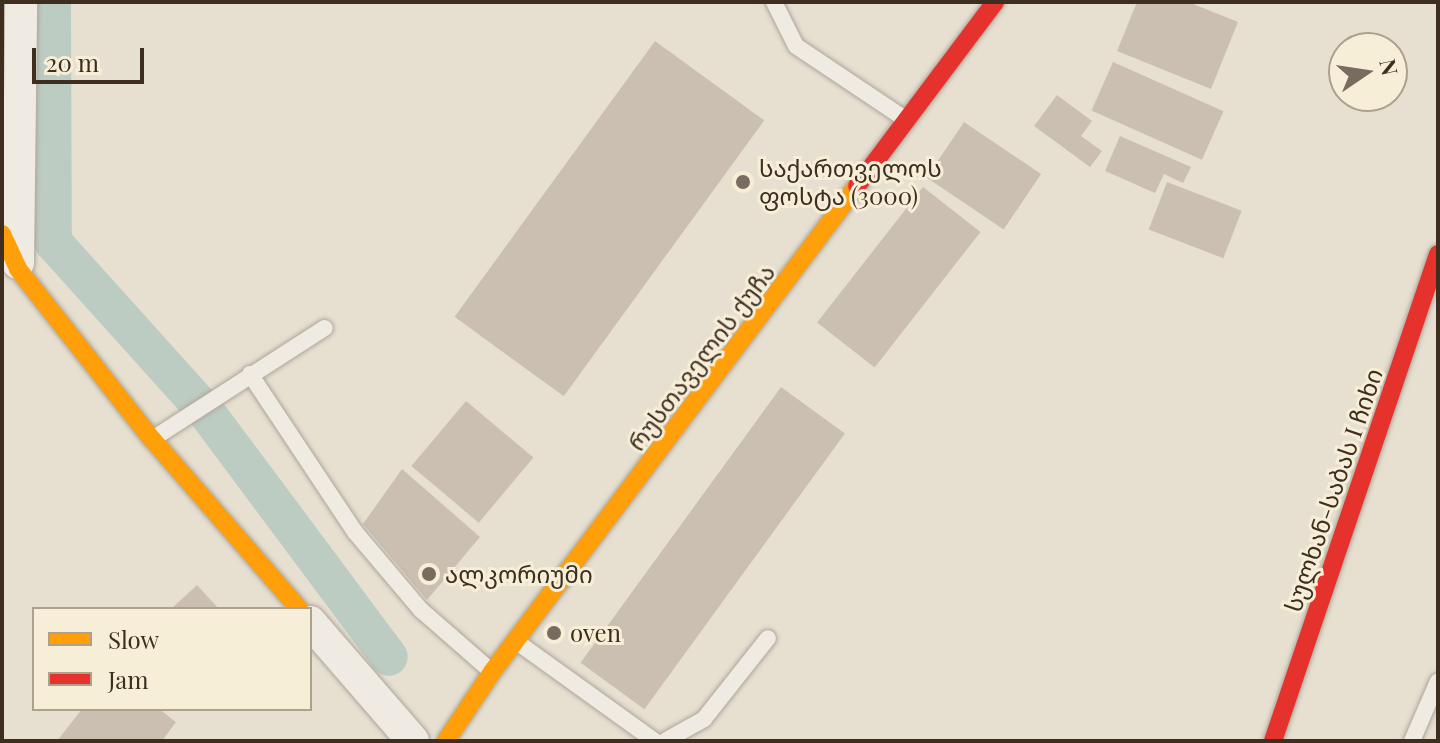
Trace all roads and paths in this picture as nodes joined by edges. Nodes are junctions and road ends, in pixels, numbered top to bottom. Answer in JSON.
{"nodes":[{"id":1,"x":21,"y":2,"type":"edge"},
{"id":2,"x":774,"y":2,"type":"edge"},
{"id":3,"x":995,"y":2,"type":"edge"},
{"id":4,"x":906,"y":120,"type":"junction"},
{"id":5,"x":2,"y":234,"type":"edge"},
{"id":6,"x":1438,"y":254,"type":"edge"},
{"id":7,"x":18,"y":269,"type":"junction"},
{"id":8,"x":325,"y":328,"type":"dead end"},
{"id":9,"x":250,"y":374,"type":"junction"},
{"id":10,"x":152,"y":439,"type":"junction"},
{"id":11,"x":297,"y":607,"type":"edge"},
{"id":12,"x":312,"y":624,"type":"edge"},
{"id":13,"x":768,"y":638,"type":"dead end"},
{"id":14,"x":516,"y":641,"type":"junction"},
{"id":15,"x":492,"y":672,"type":"junction"},
{"id":16,"x":1438,"y":681,"type":"edge"},
{"id":17,"x":413,"y":741,"type":"edge"},
{"id":18,"x":446,"y":741,"type":"edge"},
{"id":19,"x":655,"y":741,"type":"edge"},
{"id":20,"x":665,"y":741,"type":"edge"},
{"id":21,"x":1273,"y":741,"type":"edge"},
{"id":22,"x":1412,"y":741,"type":"edge"}],
"edges":[{"from":1,"to":7,"type":"street"},
{"from":2,"to":4,"type":"lane"},
{"from":3,"to":4,"type":"street","name":"რუსთაველის ქუჩა"},
{"from":4,"to":14,"type":"street","name":"რუსთაველის ქუჩა"},
{"from":5,"to":7,"type":"street"},
{"from":6,"to":21,"type":"street","name":"სულხან-საბას I ჩიხი"},
{"from":7,"to":10,"type":"street"},
{"from":8,"to":9,"type":"lane"},
{"from":9,"to":10,"type":"lane"},
{"from":9,"to":15,"type":"lane"},
{"from":10,"to":11,"type":"street"},
{"from":12,"to":17,"type":"street"},
{"from":13,"to":20,"type":"lane"},
{"from":14,"to":15,"type":"street","name":"რუსთაველის ქუჩა"},
{"from":14,"to":19,"type":"lane"},
{"from":15,"to":18,"type":"street","name":"რუსთაველის ქუჩა"},
{"from":16,"to":22,"type":"lane"}]}
